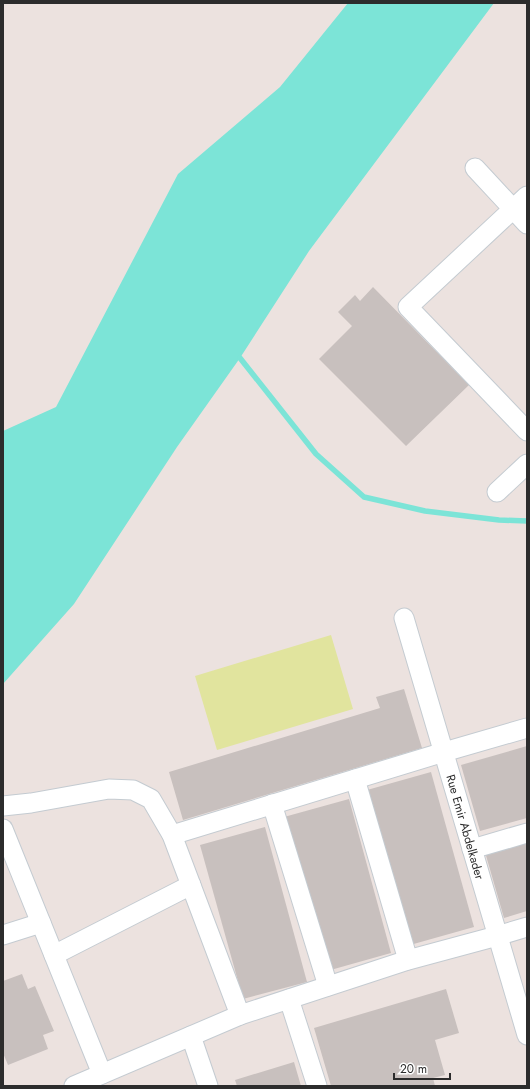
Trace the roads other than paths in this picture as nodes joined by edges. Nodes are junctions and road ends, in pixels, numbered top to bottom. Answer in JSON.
{"nodes":[{"id":1,"x":474,"y":168,"type":"dead end"},
{"id":2,"x":527,"y":196,"type":"edge"},
{"id":3,"x":513,"y":209,"type":"junction"},
{"id":4,"x":527,"y":224,"type":"edge"},
{"id":5,"x":527,"y":431,"type":"edge"},
{"id":6,"x":527,"y":464,"type":"edge"},
{"id":7,"x":497,"y":492,"type":"dead end"},
{"id":8,"x":404,"y":618,"type":"dead end"},
{"id":9,"x":527,"y":728,"type":"edge"},
{"id":10,"x":444,"y":752,"type":"junction"},
{"id":11,"x":355,"y":779,"type":"junction"},
{"id":12,"x":272,"y":804,"type":"junction"},
{"id":13,"x":3,"y":806,"type":"edge"},
{"id":14,"x":3,"y":829,"type":"edge"},
{"id":15,"x":527,"y":832,"type":"edge"},
{"id":16,"x":172,"y":835,"type":"junction"},
{"id":17,"x":472,"y":849,"type":"junction"},
{"id":18,"x":191,"y":885,"type":"junction"},
{"id":19,"x":41,"y":923,"type":"junction"},
{"id":20,"x":527,"y":927,"type":"edge"},
{"id":21,"x":3,"y":935,"type":"edge"},
{"id":22,"x":497,"y":936,"type":"junction"},
{"id":23,"x":54,"y":955,"type":"junction"},
{"id":24,"x":408,"y":960,"type":"junction"},
{"id":25,"x":519,"y":982,"type":"edge"},
{"id":26,"x":328,"y":986,"type":"junction"},
{"id":27,"x":289,"y":999,"type":"junction"},
{"id":28,"x":240,"y":1015,"type":"junction"},
{"id":29,"x":527,"y":1035,"type":"edge"},
{"id":30,"x":191,"y":1036,"type":"junction"},
{"id":31,"x":102,"y":1074,"type":"junction"},
{"id":32,"x":74,"y":1086,"type":"edge"},
{"id":33,"x":208,"y":1086,"type":"edge"},
{"id":34,"x":317,"y":1086,"type":"edge"}],
"edges":[{"from":1,"to":3,"type":"street"},
{"from":2,"to":3,"type":"street"},
{"from":3,"to":4,"type":"street"},
{"from":3,"to":5,"type":"street"},
{"from":6,"to":7,"type":"street"},
{"from":8,"to":10,"type":"street","name":"Rue Emir Abdelkader"},
{"from":9,"to":10,"type":"street"},
{"from":10,"to":11,"type":"street"},
{"from":10,"to":17,"type":"street","name":"Rue Emir Abdelkader"},
{"from":11,"to":12,"type":"street"},
{"from":11,"to":24,"type":"street"},
{"from":12,"to":16,"type":"street"},
{"from":12,"to":26,"type":"street"},
{"from":13,"to":16,"type":"street"},
{"from":14,"to":19,"type":"street"},
{"from":15,"to":17,"type":"street"},
{"from":16,"to":18,"type":"street"},
{"from":17,"to":22,"type":"street","name":"Rue Emir Abdelkader"},
{"from":18,"to":23,"type":"street"},
{"from":18,"to":28,"type":"street"},
{"from":19,"to":21,"type":"street"},
{"from":19,"to":23,"type":"street"},
{"from":20,"to":22,"type":"street"},
{"from":22,"to":24,"type":"street"},
{"from":22,"to":25,"type":"street","name":"Rue Emir Abdelkader"},
{"from":23,"to":31,"type":"street"},
{"from":24,"to":26,"type":"street"},
{"from":25,"to":29,"type":"street","name":"Rue Emir Abdelkader"},
{"from":26,"to":27,"type":"street"},
{"from":27,"to":28,"type":"street"},
{"from":27,"to":34,"type":"street"},
{"from":28,"to":30,"type":"street"},
{"from":30,"to":31,"type":"street"},
{"from":30,"to":33,"type":"street"},
{"from":31,"to":32,"type":"street"}]}
